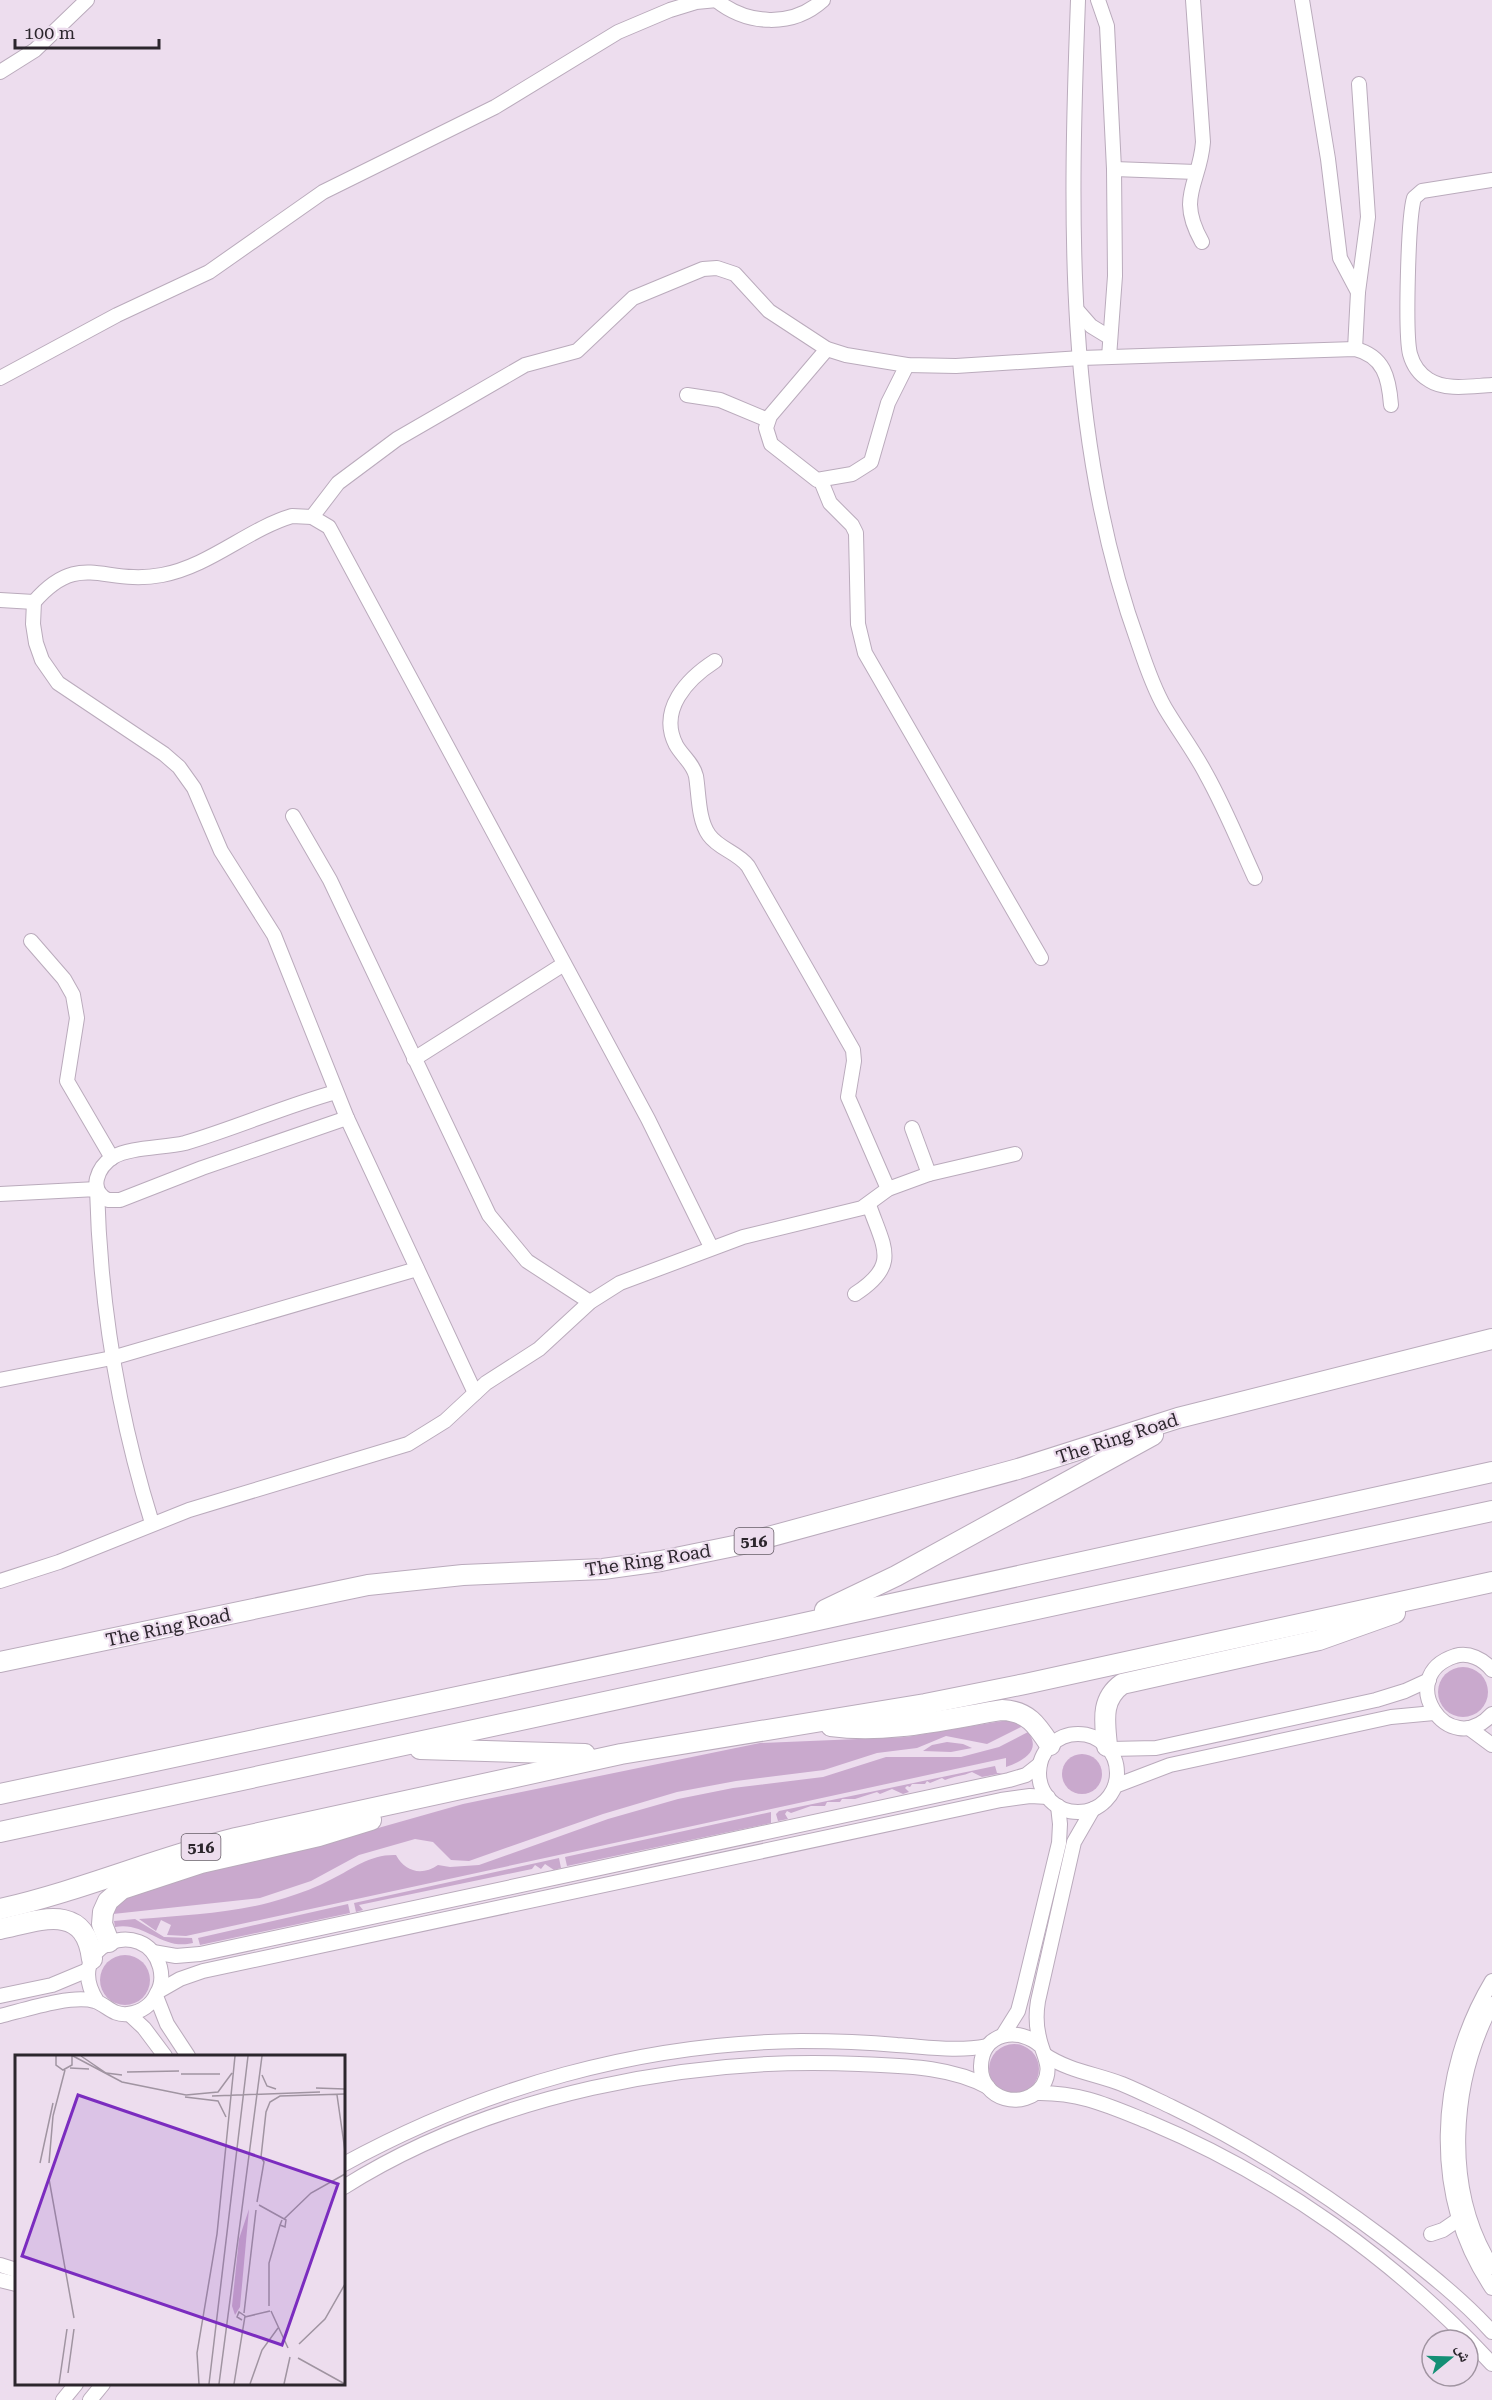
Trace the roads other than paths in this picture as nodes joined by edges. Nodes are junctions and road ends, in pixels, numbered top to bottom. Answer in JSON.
{"nodes":[{"id":1,"x":87,"y":0,"type":"edge"},
{"id":2,"x":717,"y":0,"type":"edge"},
{"id":3,"x":823,"y":0,"type":"edge"},
{"id":4,"x":1078,"y":0,"type":"edge"},
{"id":5,"x":1098,"y":0,"type":"edge"},
{"id":6,"x":1193,"y":0,"type":"edge"},
{"id":7,"x":1302,"y":0,"type":"edge"},
{"id":8,"x":682,"y":3,"type":"edge"},
{"id":9,"x":0,"y":72,"type":"edge"},
{"id":10,"x":1359,"y":84,"type":"dead end"},
{"id":11,"x":1114,"y":169,"type":"junction"},
{"id":12,"x":1196,"y":172,"type":"junction"},
{"id":13,"x":1492,"y":180,"type":"edge"},
{"id":14,"x":1202,"y":242,"type":"dead end"},
{"id":15,"x":1358,"y":292,"type":"junction"},
{"id":16,"x":1077,"y":310,"type":"junction"},
{"id":17,"x":1109,"y":337,"type":"junction"},
{"id":18,"x":827,"y":349,"type":"junction"},
{"id":19,"x":1355,"y":349,"type":"junction"},
{"id":20,"x":1109,"y":357,"type":"junction"},
{"id":21,"x":1081,"y":358,"type":"junction"},
{"id":22,"x":907,"y":365,"type":"junction"},
{"id":23,"x":0,"y":378,"type":"edge"},
{"id":24,"x":1492,"y":385,"type":"edge"},
{"id":25,"x":687,"y":395,"type":"dead end"},
{"id":26,"x":1391,"y":405,"type":"dead end"},
{"id":27,"x":768,"y":420,"type":"junction"},
{"id":28,"x":821,"y":481,"type":"junction"},
{"id":29,"x":312,"y":518,"type":"junction"},
{"id":30,"x":0,"y":600,"type":"edge"},
{"id":31,"x":34,"y":602,"type":"junction"},
{"id":32,"x":715,"y":661,"type":"dead end"},
{"id":33,"x":292,"y":816,"type":"dead end"},
{"id":34,"x":1255,"y":878,"type":"dead end"},
{"id":35,"x":31,"y":941,"type":"dead end"},
{"id":36,"x":1041,"y":958,"type":"dead end"},
{"id":37,"x":564,"y":964,"type":"junction"},
{"id":38,"x":414,"y":1059,"type":"junction"},
{"id":39,"x":336,"y":1092,"type":"junction"},
{"id":40,"x":347,"y":1118,"type":"junction"},
{"id":41,"x":912,"y":1128,"type":"dead end"},
{"id":42,"x":1015,"y":1154,"type":"dead end"},
{"id":43,"x":112,"y":1158,"type":"junction"},
{"id":44,"x":929,"y":1174,"type":"junction"},
{"id":45,"x":97,"y":1189,"type":"junction"},
{"id":46,"x":888,"y":1189,"type":"junction"},
{"id":47,"x":0,"y":1194,"type":"edge"},
{"id":48,"x":869,"y":1205,"type":"junction"},
{"id":49,"x":711,"y":1247,"type":"junction"},
{"id":50,"x":417,"y":1269,"type":"junction"},
{"id":51,"x":855,"y":1294,"type":"dead end"},
{"id":52,"x":590,"y":1302,"type":"junction"},
{"id":53,"x":1492,"y":1340,"type":"edge"},
{"id":54,"x":111,"y":1358,"type":"junction"},
{"id":55,"x":0,"y":1380,"type":"edge"},
{"id":56,"x":475,"y":1393,"type":"junction"},
{"id":57,"x":1178,"y":1418,"type":"junction"},
{"id":58,"x":1492,"y":1472,"type":"edge"},
{"id":59,"x":1492,"y":1511,"type":"edge"},
{"id":60,"x":152,"y":1523,"type":"junction"},
{"id":61,"x":0,"y":1581,"type":"edge"},
{"id":62,"x":1492,"y":1582,"type":"edge"},
{"id":63,"x":1427,"y":1597,"type":"junction"},
{"id":64,"x":791,"y":1626,"type":"junction"},
{"id":65,"x":0,"y":1662,"type":"edge"},
{"id":66,"x":1492,"y":1670,"type":"edge"},
{"id":67,"x":1429,"y":1680,"type":"junction"},
{"id":68,"x":1434,"y":1713,"type":"junction"},
{"id":69,"x":1492,"y":1714,"type":"edge"},
{"id":70,"x":811,"y":1723,"type":"junction"},
{"id":71,"x":1469,"y":1728,"type":"junction"},
{"id":72,"x":1050,"y":1745,"type":"junction"},
{"id":73,"x":1492,"y":1745,"type":"edge"},
{"id":74,"x":396,"y":1748,"type":"junction"},
{"id":75,"x":1108,"y":1748,"type":"junction"},
{"id":76,"x":621,"y":1754,"type":"junction"},
{"id":77,"x":1040,"y":1764,"type":"junction"},
{"id":78,"x":1115,"y":1786,"type":"junction"},
{"id":79,"x":0,"y":1794,"type":"edge"},
{"id":80,"x":406,"y":1801,"type":"junction"},
{"id":81,"x":1053,"y":1801,"type":"junction"},
{"id":82,"x":1093,"y":1809,"type":"junction"},
{"id":83,"x":0,"y":1832,"type":"edge"},
{"id":84,"x":0,"y":1909,"type":"edge"},
{"id":85,"x":0,"y":1929,"type":"edge"},
{"id":86,"x":109,"y":1942,"type":"junction"},
{"id":87,"x":153,"y":1952,"type":"junction"},
{"id":88,"x":90,"y":1964,"type":"junction"},
{"id":89,"x":1491,"y":1984,"type":"edge"},
{"id":90,"x":158,"y":1993,"type":"junction"},
{"id":91,"x":0,"y":1996,"type":"edge"},
{"id":92,"x":96,"y":2001,"type":"junction"},
{"id":93,"x":1492,"y":2004,"type":"edge"},
{"id":94,"x":129,"y":2014,"type":"junction"},
{"id":95,"x":0,"y":2016,"type":"edge"},
{"id":96,"x":1003,"y":2035,"type":"junction"},
{"id":97,"x":987,"y":2046,"type":"junction"},
{"id":98,"x":1043,"y":2050,"type":"junction"},
{"id":99,"x":164,"y":2055,"type":"edge"},
{"id":100,"x":187,"y":2055,"type":"edge"},
{"id":101,"x":700,"y":2068,"type":"junction"},
{"id":102,"x":702,"y":2083,"type":"dead end"},
{"id":103,"x":988,"y":2087,"type":"junction"},
{"id":104,"x":1036,"y":2093,"type":"junction"},
{"id":105,"x":1453,"y":2157,"type":"junction"},
{"id":106,"x":345,"y":2164,"type":"edge"},
{"id":107,"x":345,"y":2186,"type":"edge"},
{"id":108,"x":1459,"y":2219,"type":"junction"},
{"id":109,"x":1431,"y":2234,"type":"dead end"},
{"id":110,"x":0,"y":2265,"type":"edge"},
{"id":111,"x":1492,"y":2267,"type":"edge"},
{"id":112,"x":15,"y":2270,"type":"edge"},
{"id":113,"x":0,"y":2280,"type":"edge"},
{"id":114,"x":15,"y":2284,"type":"edge"},
{"id":115,"x":1492,"y":2288,"type":"edge"},
{"id":116,"x":1492,"y":2332,"type":"edge"},
{"id":117,"x":1492,"y":2364,"type":"edge"},
{"id":118,"x":75,"y":2385,"type":"edge"},
{"id":119,"x":102,"y":2385,"type":"edge"},
{"id":120,"x":63,"y":2400,"type":"edge"},
{"id":121,"x":90,"y":2400,"type":"edge"}],
"edges":[{"from":1,"to":9,"type":"street"},
{"from":2,"to":3,"type":"street"},
{"from":2,"to":8,"type":"street"},
{"from":4,"to":16,"type":"street"},
{"from":5,"to":11,"type":"street"},
{"from":6,"to":12,"type":"street"},
{"from":7,"to":15,"type":"street"},
{"from":8,"to":23,"type":"street"},
{"from":10,"to":15,"type":"street"},
{"from":11,"to":12,"type":"street"},
{"from":11,"to":17,"type":"street"},
{"from":12,"to":14,"type":"street"},
{"from":13,"to":24,"type":"street"},
{"from":15,"to":19,"type":"street"},
{"from":16,"to":17,"type":"street"},
{"from":16,"to":21,"type":"street"},
{"from":17,"to":20,"type":"street"},
{"from":18,"to":22,"type":"street"},
{"from":18,"to":27,"type":"street"},
{"from":18,"to":29,"type":"street"},
{"from":19,"to":20,"type":"street"},
{"from":19,"to":26,"type":"street"},
{"from":20,"to":21,"type":"street"},
{"from":21,"to":22,"type":"street"},
{"from":21,"to":34,"type":"street"},
{"from":22,"to":28,"type":"street"},
{"from":25,"to":27,"type":"street"},
{"from":27,"to":28,"type":"street"},
{"from":28,"to":36,"type":"street"},
{"from":29,"to":31,"type":"street"},
{"from":29,"to":37,"type":"street"},
{"from":30,"to":31,"type":"street"},
{"from":31,"to":39,"type":"street"},
{"from":32,"to":46,"type":"street"},
{"from":33,"to":38,"type":"street"},
{"from":35,"to":43,"type":"street"},
{"from":37,"to":38,"type":"street"},
{"from":37,"to":49,"type":"street"},
{"from":38,"to":52,"type":"street"},
{"from":39,"to":40,"type":"street"},
{"from":39,"to":43,"type":"street"},
{"from":40,"to":45,"type":"street"},
{"from":40,"to":50,"type":"street"},
{"from":41,"to":44,"type":"street"},
{"from":42,"to":44,"type":"street"},
{"from":43,"to":45,"type":"street"},
{"from":44,"to":46,"type":"street"},
{"from":45,"to":47,"type":"street"},
{"from":45,"to":54,"type":"street"},
{"from":46,"to":48,"type":"street"},
{"from":48,"to":49,"type":"street"},
{"from":48,"to":51,"type":"street"},
{"from":49,"to":52,"type":"street"},
{"from":50,"to":54,"type":"street"},
{"from":50,"to":56,"type":"street"},
{"from":52,"to":56,"type":"street"},
{"from":53,"to":57,"type":"highway","name":"The Ring Road","number":"516"},
{"from":54,"to":55,"type":"street"},
{"from":54,"to":60,"type":"street"},
{"from":56,"to":60,"type":"street"},
{"from":57,"to":64,"type":"highway","number":"516"},
{"from":57,"to":65,"type":"highway","name":"The Ring Road","number":"516"},
{"from":58,"to":64,"type":"highway","number":"516"},
{"from":59,"to":74,"type":"highway","number":"516"},
{"from":60,"to":61,"type":"street"},
{"from":62,"to":63,"type":"highway","number":"516"},
{"from":63,"to":70,"type":"highway","number":"516"},
{"from":63,"to":75,"type":"highway"},
{"from":64,"to":79,"type":"highway","number":"516"},
{"from":66,"to":67,"type":"street"},
{"from":67,"to":68,"type":"street"},
{"from":67,"to":75,"type":"street"},
{"from":68,"to":71,"type":"street"},
{"from":68,"to":78,"type":"street"},
{"from":69,"to":71,"type":"street"},
{"from":70,"to":72,"type":"highway"},
{"from":70,"to":76,"type":"highway","number":"516"},
{"from":71,"to":73,"type":"street"},
{"from":72,"to":75,"type":"street"},
{"from":72,"to":77,"type":"street"},
{"from":74,"to":76,"type":"highway","number":"516"},
{"from":74,"to":83,"type":"highway","number":"516"},
{"from":75,"to":78,"type":"street"},
{"from":76,"to":80,"type":"highway","number":"516"},
{"from":77,"to":81,"type":"street"},
{"from":77,"to":87,"type":"street"},
{"from":78,"to":82,"type":"street"},
{"from":80,"to":84,"type":"highway","number":"516"},
{"from":80,"to":86,"type":"highway"},
{"from":81,"to":82,"type":"street"},
{"from":81,"to":90,"type":"street"},
{"from":81,"to":96,"type":"street"},
{"from":82,"to":98,"type":"street"},
{"from":85,"to":88,"type":"highway"},
{"from":86,"to":87,"type":"street"},
{"from":86,"to":88,"type":"street"},
{"from":87,"to":90,"type":"street"},
{"from":88,"to":91,"type":"street"},
{"from":88,"to":92,"type":"street"},
{"from":89,"to":105,"type":"street"},
{"from":90,"to":94,"type":"street"},
{"from":90,"to":100,"type":"street"},
{"from":92,"to":94,"type":"street"},
{"from":92,"to":95,"type":"street"},
{"from":93,"to":105,"type":"street"},
{"from":94,"to":99,"type":"street"},
{"from":96,"to":97,"type":"street"},
{"from":96,"to":98,"type":"street"},
{"from":97,"to":103,"type":"street"},
{"from":97,"to":106,"type":"street"},
{"from":98,"to":104,"type":"street"},
{"from":98,"to":116,"type":"street"},
{"from":101,"to":102,"type":"street"},
{"from":101,"to":103,"type":"street"},
{"from":101,"to":107,"type":"street"},
{"from":103,"to":104,"type":"street"},
{"from":104,"to":117,"type":"street"},
{"from":105,"to":108,"type":"street"},
{"from":105,"to":111,"type":"street"},
{"from":108,"to":109,"type":"street"},
{"from":108,"to":115,"type":"street"},
{"from":110,"to":112,"type":"street"},
{"from":113,"to":114,"type":"street"},
{"from":118,"to":120,"type":"street"},
{"from":119,"to":121,"type":"street"}]}
